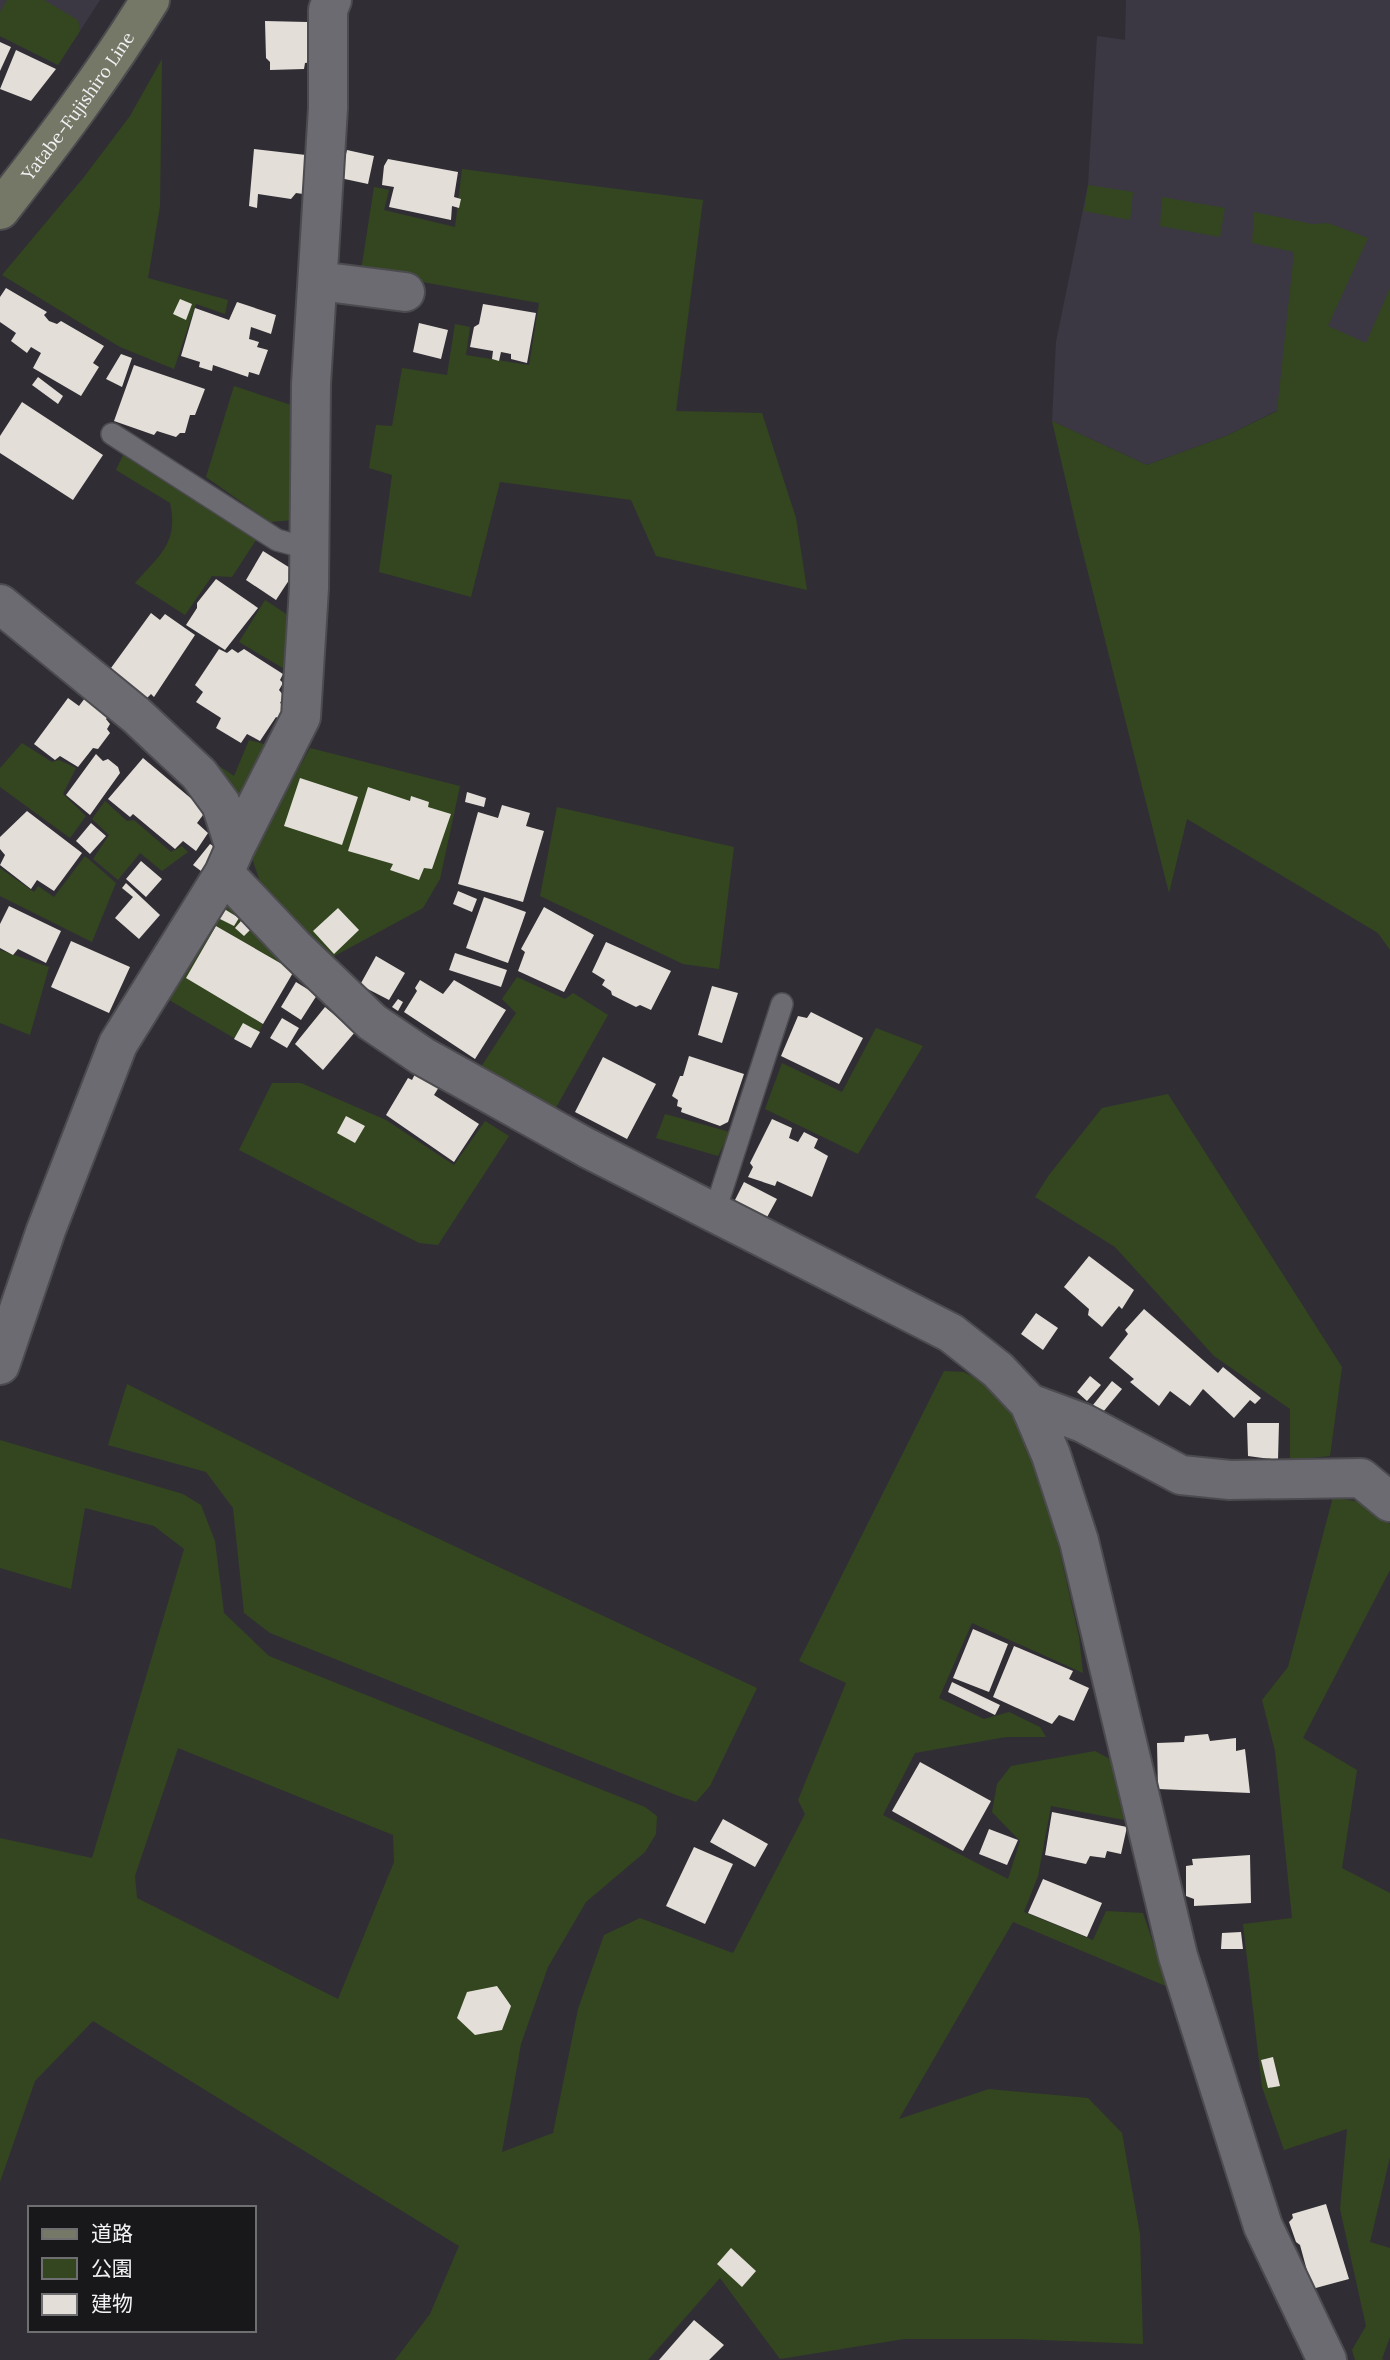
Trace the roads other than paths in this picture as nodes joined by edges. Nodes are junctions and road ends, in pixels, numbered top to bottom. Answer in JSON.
{"nodes":[{"id":1,"x":150,"y":0,"type":"edge"},
{"id":2,"x":328,"y":3,"type":"edge"},
{"id":3,"x":0,"y":210,"type":"edge"},
{"id":4,"x":319,"y":281,"type":"junction"},
{"id":5,"x":405,"y":292,"type":"dead end"},
{"id":6,"x":112,"y":434,"type":"dead end"},
{"id":7,"x":310,"y":549,"type":"junction"},
{"id":8,"x":0,"y":604,"type":"edge"},
{"id":9,"x":230,"y":861,"type":"junction"},
{"id":10,"x":782,"y":1004,"type":"dead end"},
{"id":11,"x":714,"y":1214,"type":"junction"},
{"id":12,"x":0,"y":1366,"type":"edge"},
{"id":13,"x":1029,"y":1403,"type":"junction"},
{"id":14,"x":1390,"y":1502,"type":"edge"},
{"id":15,"x":1327,"y":2360,"type":"edge"}],
"edges":[{"from":1,"to":3,"type":"main road","name":"Yatabe-Fujishiro Line"},
{"from":2,"to":4,"type":"street"},
{"from":4,"to":5,"type":"street"},
{"from":4,"to":7,"type":"street"},
{"from":6,"to":7,"type":"lane"},
{"from":7,"to":9,"type":"street"},
{"from":8,"to":9,"type":"street"},
{"from":9,"to":11,"type":"street"},
{"from":9,"to":12,"type":"street"},
{"from":10,"to":11,"type":"lane"},
{"from":11,"to":13,"type":"street"},
{"from":13,"to":14,"type":"street"},
{"from":13,"to":15,"type":"street"}]}
